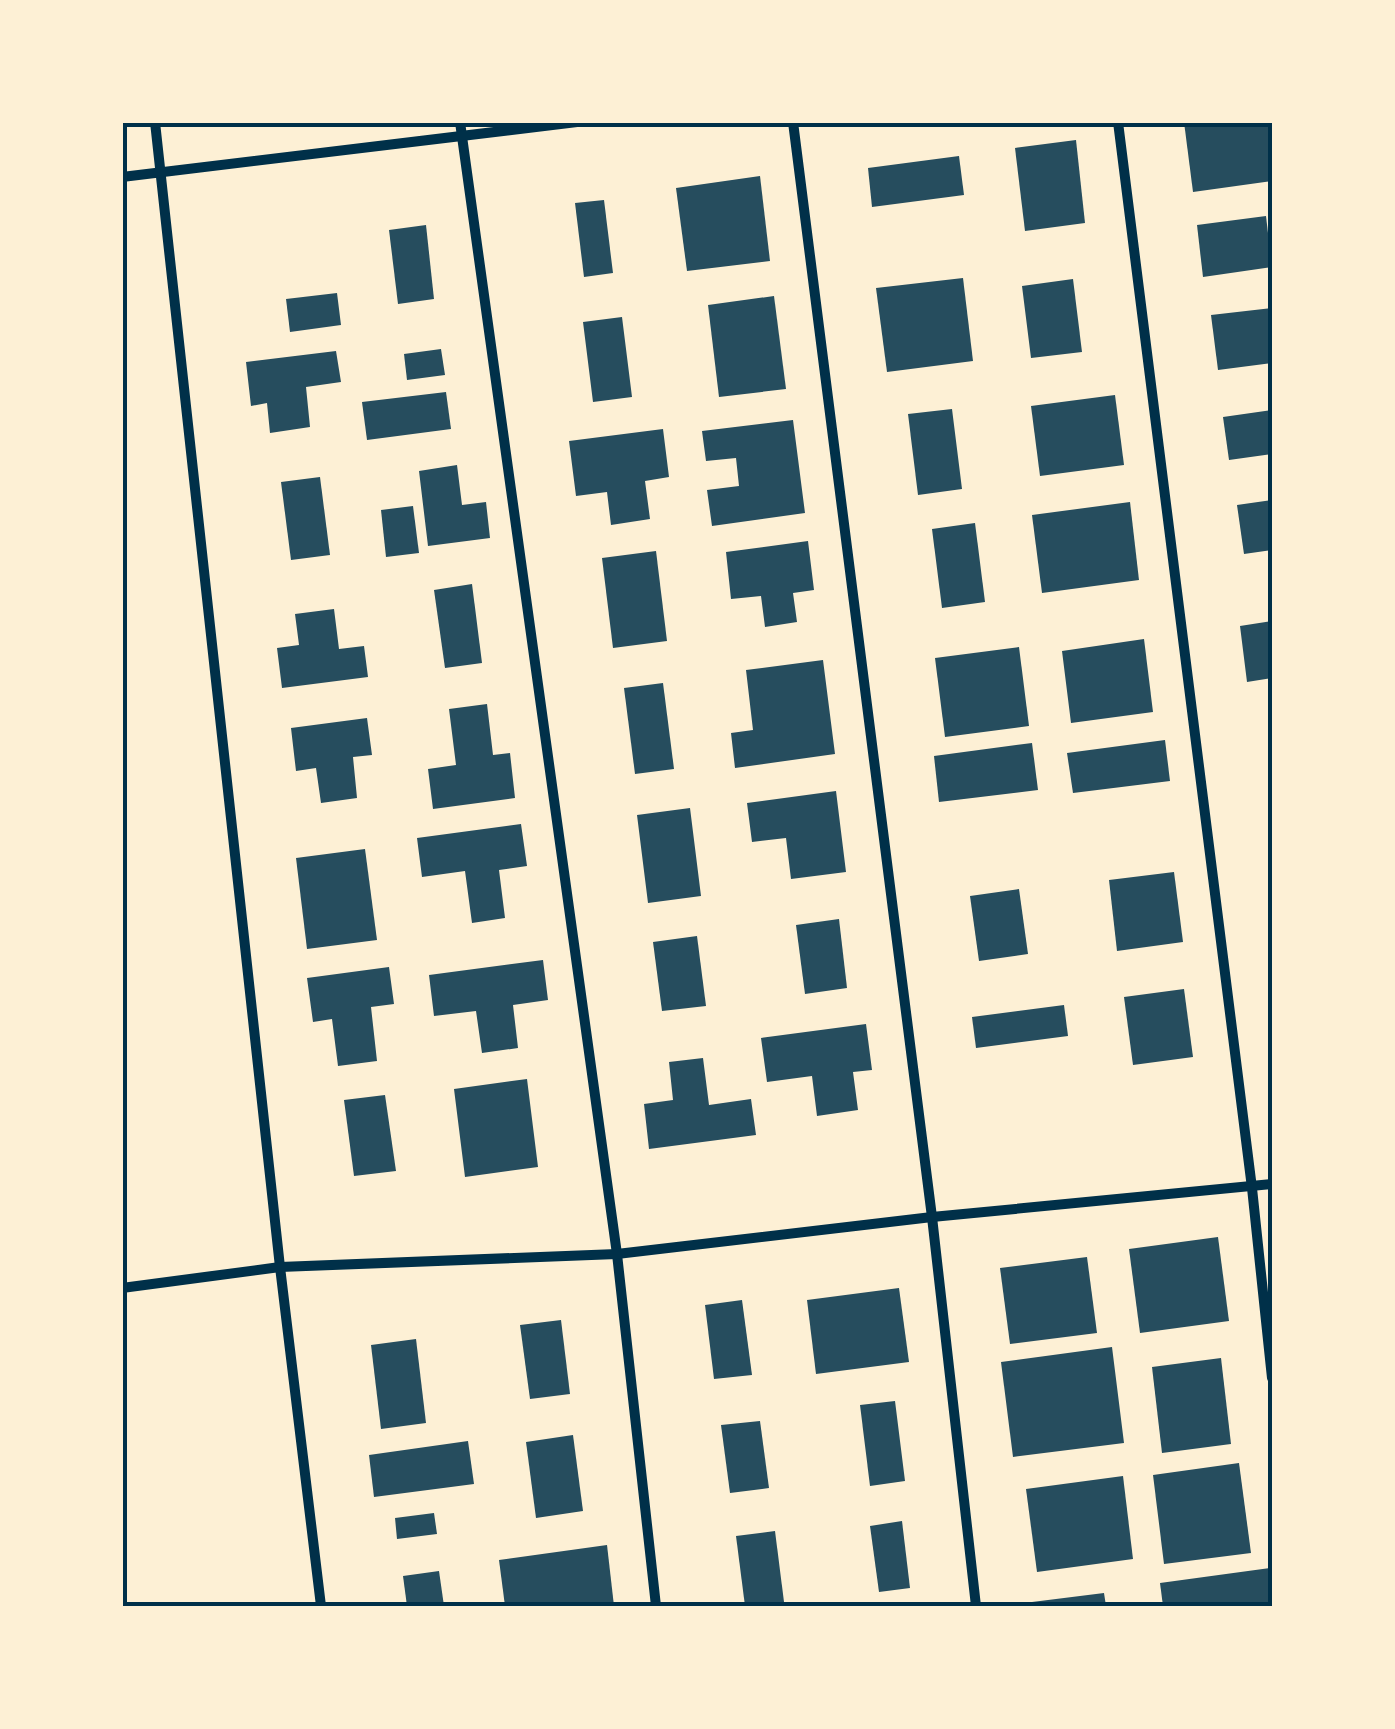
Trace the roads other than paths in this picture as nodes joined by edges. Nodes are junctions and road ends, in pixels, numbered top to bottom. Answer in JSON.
{"nodes":[{"id":1,"x":156,"y":122,"type":"edge"},
{"id":2,"x":460,"y":122,"type":"edge"},
{"id":3,"x":577,"y":122,"type":"edge"},
{"id":4,"x":792,"y":122,"type":"edge"},
{"id":5,"x":1118,"y":122,"type":"edge"},
{"id":6,"x":462,"y":138,"type":"junction"},
{"id":7,"x":161,"y":172,"type":"junction"},
{"id":8,"x":122,"y":177,"type":"edge"},
{"id":9,"x":1272,"y":1184,"type":"edge"},
{"id":10,"x":1252,"y":1188,"type":"junction"},
{"id":11,"x":932,"y":1217,"type":"junction"},
{"id":12,"x":618,"y":1254,"type":"junction"},
{"id":13,"x":280,"y":1267,"type":"junction"},
{"id":14,"x":122,"y":1288,"type":"edge"},
{"id":15,"x":1272,"y":1378,"type":"edge"},
{"id":16,"x":322,"y":1606,"type":"edge"},
{"id":17,"x":656,"y":1606,"type":"edge"},
{"id":18,"x":976,"y":1606,"type":"edge"}],
"edges":[{"from":1,"to":7,"type":"street"},
{"from":2,"to":6,"type":"street"},
{"from":3,"to":6,"type":"street"},
{"from":4,"to":11,"type":"street"},
{"from":5,"to":10,"type":"street"},
{"from":6,"to":7,"type":"street"},
{"from":6,"to":12,"type":"street"},
{"from":7,"to":8,"type":"street"},
{"from":7,"to":13,"type":"street"},
{"from":9,"to":10,"type":"street"},
{"from":10,"to":11,"type":"street"},
{"from":10,"to":15,"type":"street"},
{"from":11,"to":12,"type":"street"},
{"from":11,"to":18,"type":"street"},
{"from":12,"to":13,"type":"street"},
{"from":12,"to":17,"type":"street"},
{"from":13,"to":14,"type":"street"},
{"from":13,"to":16,"type":"street"}]}
